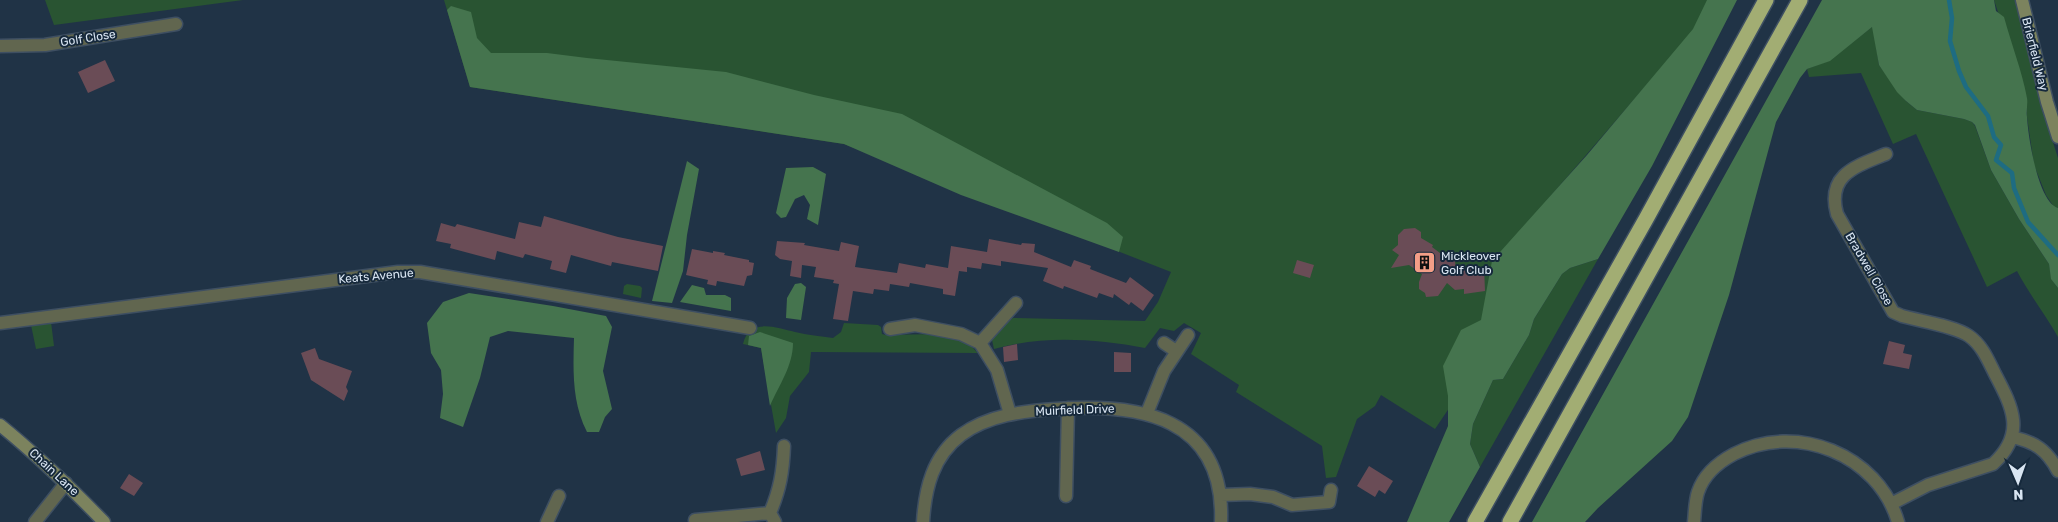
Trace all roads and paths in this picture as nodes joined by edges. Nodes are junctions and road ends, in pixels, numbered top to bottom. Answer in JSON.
{"nodes":[{"id":1,"x":1766,"y":0,"type":"edge"},
{"id":2,"x":1800,"y":0,"type":"edge"},
{"id":3,"x":2022,"y":0,"type":"edge"},
{"id":4,"x":176,"y":24,"type":"dead end"},
{"id":5,"x":0,"y":46,"type":"edge"},
{"id":6,"x":2058,"y":137,"type":"edge"},
{"id":7,"x":1886,"y":154,"type":"dead end"},
{"id":8,"x":1016,"y":303,"type":"dead end"},
{"id":9,"x":0,"y":323,"type":"edge"},
{"id":10,"x":750,"y":328,"type":"dead end"},
{"id":11,"x":890,"y":329,"type":"dead end"},
{"id":12,"x":1188,"y":335,"type":"dead end"},
{"id":13,"x":980,"y":343,"type":"junction"},
{"id":14,"x":1164,"y":343,"type":"dead end"},
{"id":15,"x":1176,"y":351,"type":"junction"},
{"id":16,"x":1068,"y":408,"type":"junction"},
{"id":17,"x":1147,"y":413,"type":"junction"},
{"id":18,"x":1010,"y":414,"type":"junction"},
{"id":19,"x":0,"y":425,"type":"edge"},
{"id":20,"x":2012,"y":437,"type":"junction"},
{"id":21,"x":784,"y":446,"type":"dead end"},
{"id":22,"x":2058,"y":471,"type":"edge"},
{"id":23,"x":66,"y":483,"type":"junction"},
{"id":24,"x":1331,"y":490,"type":"dead end"},
{"id":25,"x":1221,"y":495,"type":"junction"},
{"id":26,"x":560,"y":496,"type":"dead end"},
{"id":27,"x":1066,"y":496,"type":"dead end"},
{"id":28,"x":1891,"y":504,"type":"junction"},
{"id":29,"x":772,"y":517,"type":"edge"},
{"id":30,"x":695,"y":520,"type":"dead end"},
{"id":31,"x":35,"y":522,"type":"edge"},
{"id":32,"x":104,"y":522,"type":"edge"},
{"id":33,"x":547,"y":522,"type":"edge"},
{"id":34,"x":923,"y":522,"type":"edge"},
{"id":35,"x":1221,"y":522,"type":"edge"},
{"id":36,"x":1475,"y":522,"type":"edge"},
{"id":37,"x":1510,"y":522,"type":"edge"},
{"id":38,"x":1694,"y":522,"type":"edge"},
{"id":39,"x":1898,"y":522,"type":"edge"}],
"edges":[{"from":1,"to":36,"type":"highway"},
{"from":2,"to":37,"type":"highway"},
{"from":3,"to":6,"type":"main road","name":"Brierfield Way"},
{"from":4,"to":5,"type":"street","name":"Golf Close"},
{"from":7,"to":20,"type":"street","name":"Bradwell Close"},
{"from":8,"to":13,"type":"street"},
{"from":9,"to":10,"type":"street","name":"Keats Avenue"},
{"from":11,"to":13,"type":"street"},
{"from":12,"to":15,"type":"street"},
{"from":13,"to":18,"type":"street"},
{"from":14,"to":15,"type":"street"},
{"from":15,"to":17,"type":"street"},
{"from":16,"to":17,"type":"street","name":"Muirfield Drive"},
{"from":16,"to":18,"type":"street","name":"Muirfield Drive"},
{"from":16,"to":27,"type":"street"},
{"from":17,"to":25,"type":"street","name":"Muirfield Drive"},
{"from":18,"to":34,"type":"street","name":"Muirfield Drive"},
{"from":19,"to":23,"type":"main road","name":"Chain Lane"},
{"from":20,"to":22,"type":"street"},
{"from":20,"to":28,"type":"street"},
{"from":21,"to":29,"type":"street"},
{"from":23,"to":31,"type":"street"},
{"from":23,"to":32,"type":"main road","name":"Chain Lane"},
{"from":24,"to":25,"type":"street"},
{"from":25,"to":35,"type":"street","name":"Muirfield Drive"},
{"from":26,"to":33,"type":"street"},
{"from":28,"to":38,"type":"street"},
{"from":28,"to":39,"type":"street"},
{"from":29,"to":30,"type":"street"}]}
